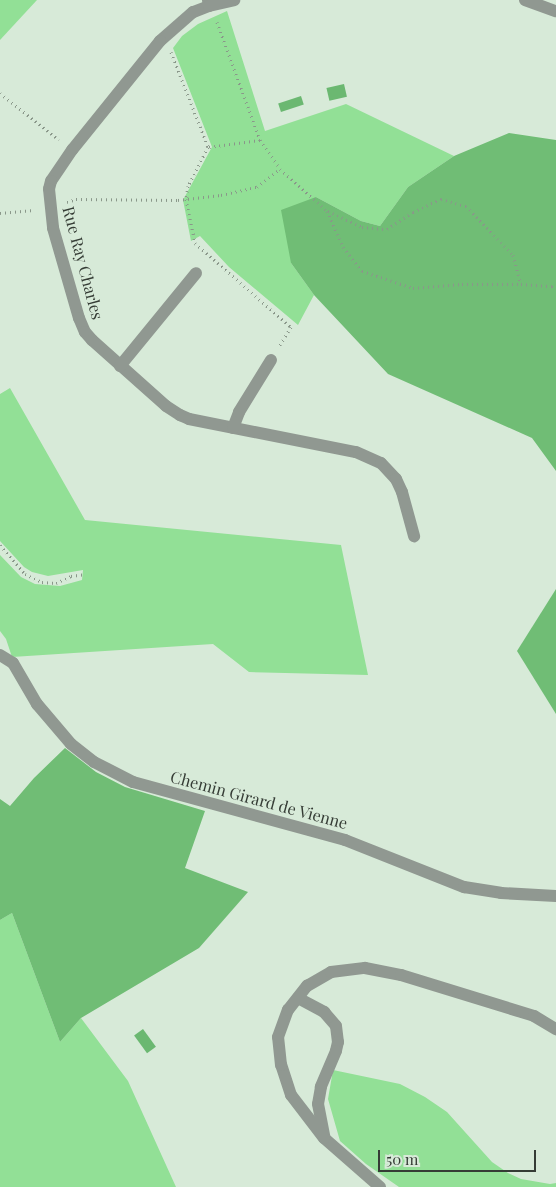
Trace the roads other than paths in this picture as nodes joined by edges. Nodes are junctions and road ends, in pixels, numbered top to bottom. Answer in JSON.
{"nodes":[{"id":1,"x":234,"y":0,"type":"edge"},
{"id":2,"x":525,"y":0,"type":"edge"},
{"id":3,"x":208,"y":3,"type":"edge"},
{"id":4,"x":556,"y":11,"type":"edge"},
{"id":5,"x":196,"y":273,"type":"dead end"},
{"id":6,"x":271,"y":360,"type":"road end"},
{"id":7,"x":120,"y":366,"type":"junction"},
{"id":8,"x":233,"y":428,"type":"junction"},
{"id":9,"x":414,"y":536,"type":"dead end"},
{"id":10,"x":0,"y":655,"type":"edge"},
{"id":11,"x":556,"y":896,"type":"edge"},
{"id":12,"x":298,"y":998,"type":"junction"},
{"id":13,"x":556,"y":1030,"type":"edge"},
{"id":14,"x":324,"y":1138,"type":"junction"},
{"id":15,"x":380,"y":1187,"type":"edge"}],
"edges":[{"from":1,"to":3,"type":"street","name":"Rue Ray Charles"},
{"from":2,"to":4,"type":"street"},
{"from":3,"to":7,"type":"street","name":"Rue Ray Charles"},
{"from":5,"to":7,"type":"street"},
{"from":6,"to":8,"type":"street"},
{"from":7,"to":8,"type":"street","name":"Rue Ray Charles"},
{"from":8,"to":9,"type":"street","name":"Rue Ray Charles"},
{"from":10,"to":11,"type":"street","name":"Chemin Girard de Vienne"},
{"from":12,"to":13,"type":"street"},
{"from":12,"to":14,"type":"street"},
{"from":12,"to":14,"type":"street"},
{"from":14,"to":15,"type":"street"}]}
